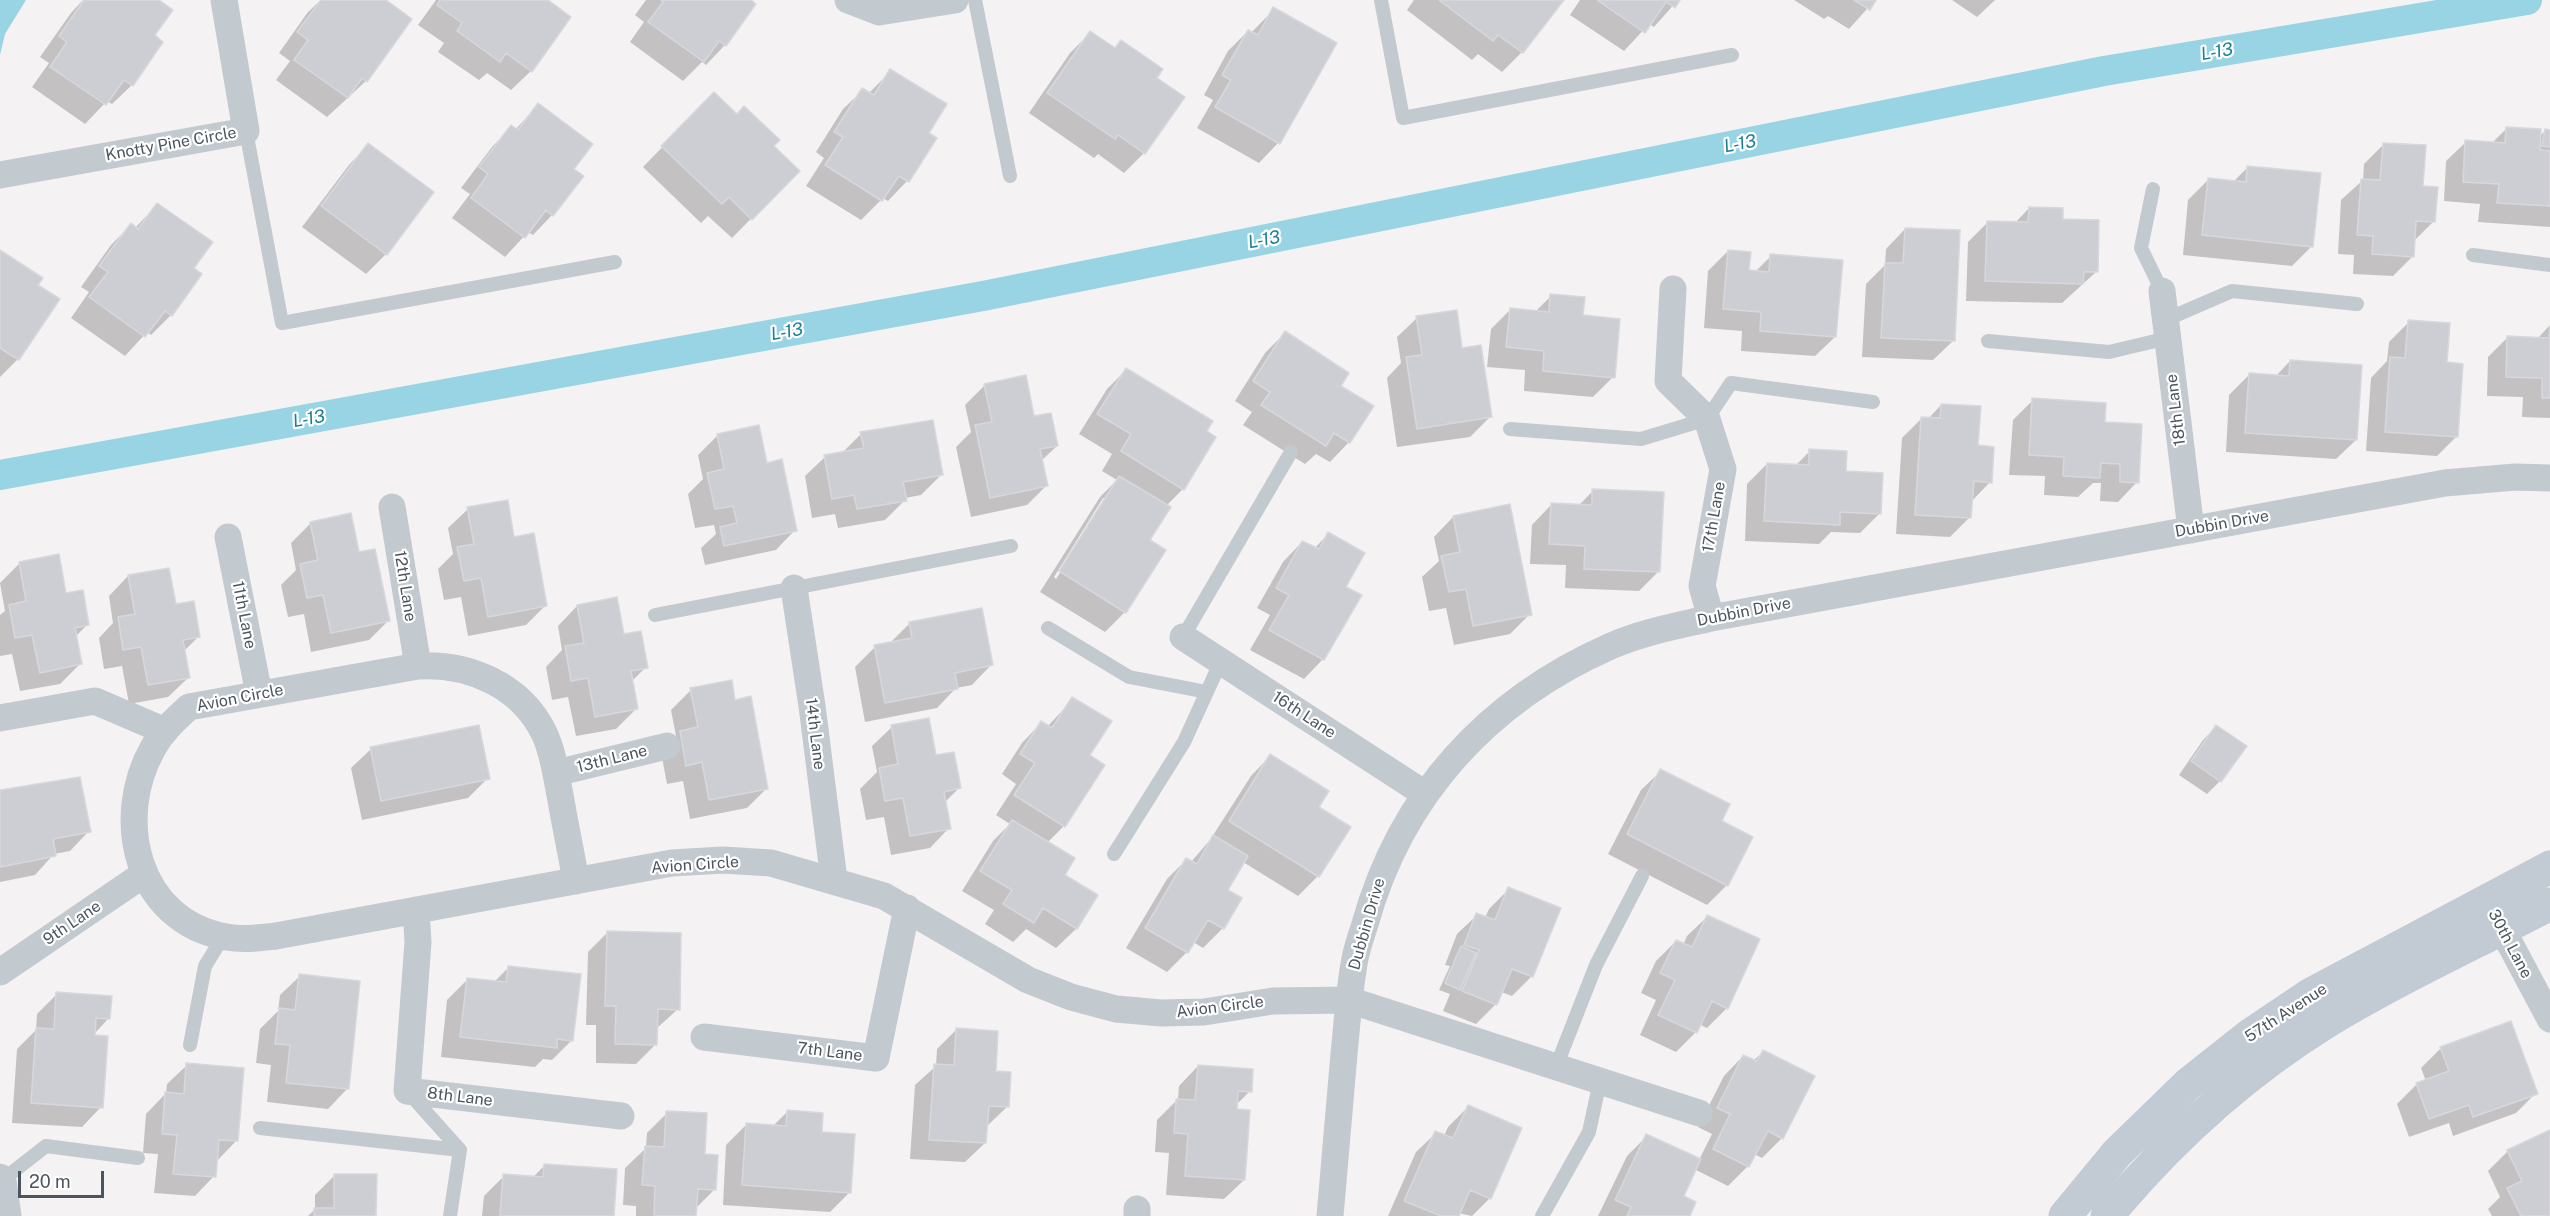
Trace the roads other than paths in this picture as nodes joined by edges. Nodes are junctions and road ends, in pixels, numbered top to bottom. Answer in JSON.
{"nodes":[{"id":1,"x":224,"y":0,"type":"edge"},
{"id":2,"x":848,"y":0,"type":"edge"},
{"id":3,"x":955,"y":0,"type":"edge"},
{"id":4,"x":975,"y":0,"type":"edge"},
{"id":5,"x":1382,"y":0,"type":"edge"},
{"id":6,"x":1732,"y":55,"type":"dead end"},
{"id":7,"x":246,"y":131,"type":"junction"},
{"id":8,"x":0,"y":175,"type":"edge"},
{"id":9,"x":1010,"y":176,"type":"dead end"},
{"id":10,"x":2153,"y":189,"type":"dead end"},
{"id":11,"x":2473,"y":255,"type":"dead end"},
{"id":12,"x":615,"y":262,"type":"dead end"},
{"id":13,"x":2550,"y":265,"type":"edge"},
{"id":14,"x":1673,"y":289,"type":"dead end"},
{"id":15,"x":2162,"y":291,"type":"joint"},
{"id":16,"x":2357,"y":304,"type":"dead end"},
{"id":17,"x":2166,"y":329,"type":"junction"},
{"id":18,"x":1988,"y":340,"type":"dead end"},
{"id":19,"x":1873,"y":402,"type":"dead end"},
{"id":20,"x":1707,"y":419,"type":"junction"},
{"id":21,"x":1510,"y":429,"type":"dead end"},
{"id":22,"x":1291,"y":452,"type":"dead end"},
{"id":23,"x":2550,"y":478,"type":"edge"},
{"id":24,"x":392,"y":507,"type":"dead end"},
{"id":25,"x":2191,"y":530,"type":"junction"},
{"id":26,"x":228,"y":537,"type":"dead end"},
{"id":27,"x":1011,"y":546,"type":"dead end"},
{"id":28,"x":794,"y":588,"type":"junction"},
{"id":29,"x":656,"y":615,"type":"dead end"},
{"id":30,"x":1711,"y":618,"type":"junction"},
{"id":31,"x":1048,"y":628,"type":"dead end"},
{"id":32,"x":1183,"y":637,"type":"joint"},
{"id":33,"x":1221,"y":661,"type":"junction"},
{"id":34,"x":418,"y":666,"type":"junction"},
{"id":35,"x":1207,"y":692,"type":"junction"},
{"id":36,"x":260,"y":694,"type":"junction"},
{"id":37,"x":0,"y":718,"type":"edge"},
{"id":38,"x":165,"y":731,"type":"junction"},
{"id":39,"x":668,"y":746,"type":"dead end"},
{"id":40,"x":556,"y":773,"type":"junction"},
{"id":41,"x":1425,"y":794,"type":"junction"},
{"id":42,"x":1114,"y":854,"type":"dead end"},
{"id":43,"x":2550,"y":867,"type":"edge"},
{"id":44,"x":144,"y":874,"type":"junction"},
{"id":45,"x":1642,"y":876,"type":"dead end"},
{"id":46,"x":834,"y":880,"type":"junction"},
{"id":47,"x":576,"y":881,"type":"junction"},
{"id":48,"x":2487,"y":901,"type":"junction"},
{"id":49,"x":2550,"y":904,"type":"edge"},
{"id":50,"x":907,"y":908,"type":"junction"},
{"id":51,"x":416,"y":910,"type":"junction"},
{"id":52,"x":2502,"y":930,"type":"junction"},
{"id":53,"x":223,"y":937,"type":"junction"},
{"id":54,"x":0,"y":972,"type":"edge"},
{"id":55,"x":1349,"y":1000,"type":"junction"},
{"id":56,"x":2550,"y":1019,"type":"edge"},
{"id":57,"x":704,"y":1037,"type":"dead end"},
{"id":58,"x":190,"y":1045,"type":"dead end"},
{"id":59,"x":1556,"y":1067,"type":"junction"},
{"id":60,"x":1600,"y":1081,"type":"junction"},
{"id":61,"x":407,"y":1091,"type":"junction"},
{"id":62,"x":1699,"y":1113,"type":"dead end"},
{"id":63,"x":621,"y":1116,"type":"dead end"},
{"id":64,"x":260,"y":1128,"type":"dead end"},
{"id":65,"x":460,"y":1150,"type":"junction"},
{"id":66,"x":138,"y":1158,"type":"dead end"},
{"id":67,"x":1,"y":1180,"type":"edge"},
{"id":68,"x":8,"y":1216,"type":"edge"},
{"id":69,"x":450,"y":1216,"type":"edge"},
{"id":70,"x":1330,"y":1216,"type":"edge"},
{"id":71,"x":1542,"y":1216,"type":"edge"},
{"id":72,"x":2065,"y":1216,"type":"edge"},
{"id":73,"x":2107,"y":1216,"type":"edge"}],
"edges":[{"from":1,"to":7,"type":"street","name":"Knotty Pine Circle"},
{"from":2,"to":3,"type":"street"},
{"from":4,"to":9,"type":"lane"},
{"from":5,"to":6,"type":"lane"},
{"from":7,"to":8,"type":"street","name":"Knotty Pine Circle"},
{"from":7,"to":12,"type":"lane"},
{"from":10,"to":15,"type":"lane"},
{"from":11,"to":13,"type":"lane"},
{"from":14,"to":20,"type":"street","name":"17th Lane"},
{"from":15,"to":17,"type":"street","name":"18th Lane"},
{"from":16,"to":17,"type":"lane"},
{"from":17,"to":18,"type":"lane"},
{"from":17,"to":25,"type":"street","name":"18th Lane"},
{"from":19,"to":20,"type":"lane"},
{"from":20,"to":21,"type":"lane"},
{"from":20,"to":30,"type":"street","name":"17th Lane"},
{"from":22,"to":32,"type":"lane"},
{"from":23,"to":25,"type":"street","name":"Dubbin Drive"},
{"from":24,"to":34,"type":"street","name":"12th Lane"},
{"from":25,"to":30,"type":"street","name":"Dubbin Drive"},
{"from":26,"to":36,"type":"street","name":"11th Lane"},
{"from":27,"to":28,"type":"lane"},
{"from":28,"to":29,"type":"lane"},
{"from":28,"to":46,"type":"street","name":"14th Lane"},
{"from":30,"to":41,"type":"street","name":"Dubbin Drive"},
{"from":31,"to":35,"type":"lane"},
{"from":32,"to":33,"type":"street","name":"16th Lane"},
{"from":33,"to":35,"type":"lane"},
{"from":33,"to":41,"type":"street","name":"16th Lane"},
{"from":34,"to":36,"type":"street","name":"Avion Circle"},
{"from":34,"to":40,"type":"street","name":"Avion Circle"},
{"from":35,"to":42,"type":"lane"},
{"from":36,"to":38,"type":"street","name":"Avion Circle"},
{"from":37,"to":38,"type":"street"},
{"from":38,"to":44,"type":"street","name":"Avion Circle"},
{"from":39,"to":40,"type":"street","name":"13th Lane"},
{"from":40,"to":47,"type":"street","name":"Avion Circle"},
{"from":41,"to":55,"type":"street","name":"Dubbin Drive"},
{"from":43,"to":48,"type":"street","name":"57th Avenue"},
{"from":44,"to":53,"type":"street","name":"Avion Circle"},
{"from":44,"to":54,"type":"street","name":"9th Lane"},
{"from":45,"to":59,"type":"lane"},
{"from":46,"to":47,"type":"street","name":"Avion Circle"},
{"from":46,"to":50,"type":"street","name":"Avion Circle"},
{"from":47,"to":51,"type":"street","name":"Avion Circle"},
{"from":48,"to":52,"type":"street","name":"30th Lane"},
{"from":48,"to":72,"type":"street","name":"57th Avenue"},
{"from":49,"to":52,"type":"street","name":"57th Avenue"},
{"from":50,"to":55,"type":"street","name":"Avion Circle"},
{"from":50,"to":57,"type":"street","name":"7th Lane"},
{"from":51,"to":53,"type":"street","name":"Avion Circle"},
{"from":51,"to":61,"type":"street","name":"8th Lane"},
{"from":52,"to":56,"type":"street","name":"30th Lane"},
{"from":52,"to":73,"type":"street","name":"57th Avenue"},
{"from":53,"to":58,"type":"lane"},
{"from":55,"to":59,"type":"street","name":"Avion Circle"},
{"from":55,"to":70,"type":"street","name":"Dubbin Drive"},
{"from":59,"to":60,"type":"street","name":"Avion Circle"},
{"from":60,"to":62,"type":"street","name":"Avion Circle"},
{"from":60,"to":71,"type":"lane"},
{"from":61,"to":63,"type":"street","name":"8th Lane"},
{"from":61,"to":65,"type":"lane"},
{"from":64,"to":65,"type":"lane"},
{"from":65,"to":69,"type":"lane"},
{"from":66,"to":67,"type":"lane"},
{"from":67,"to":68,"type":"street"}]}
